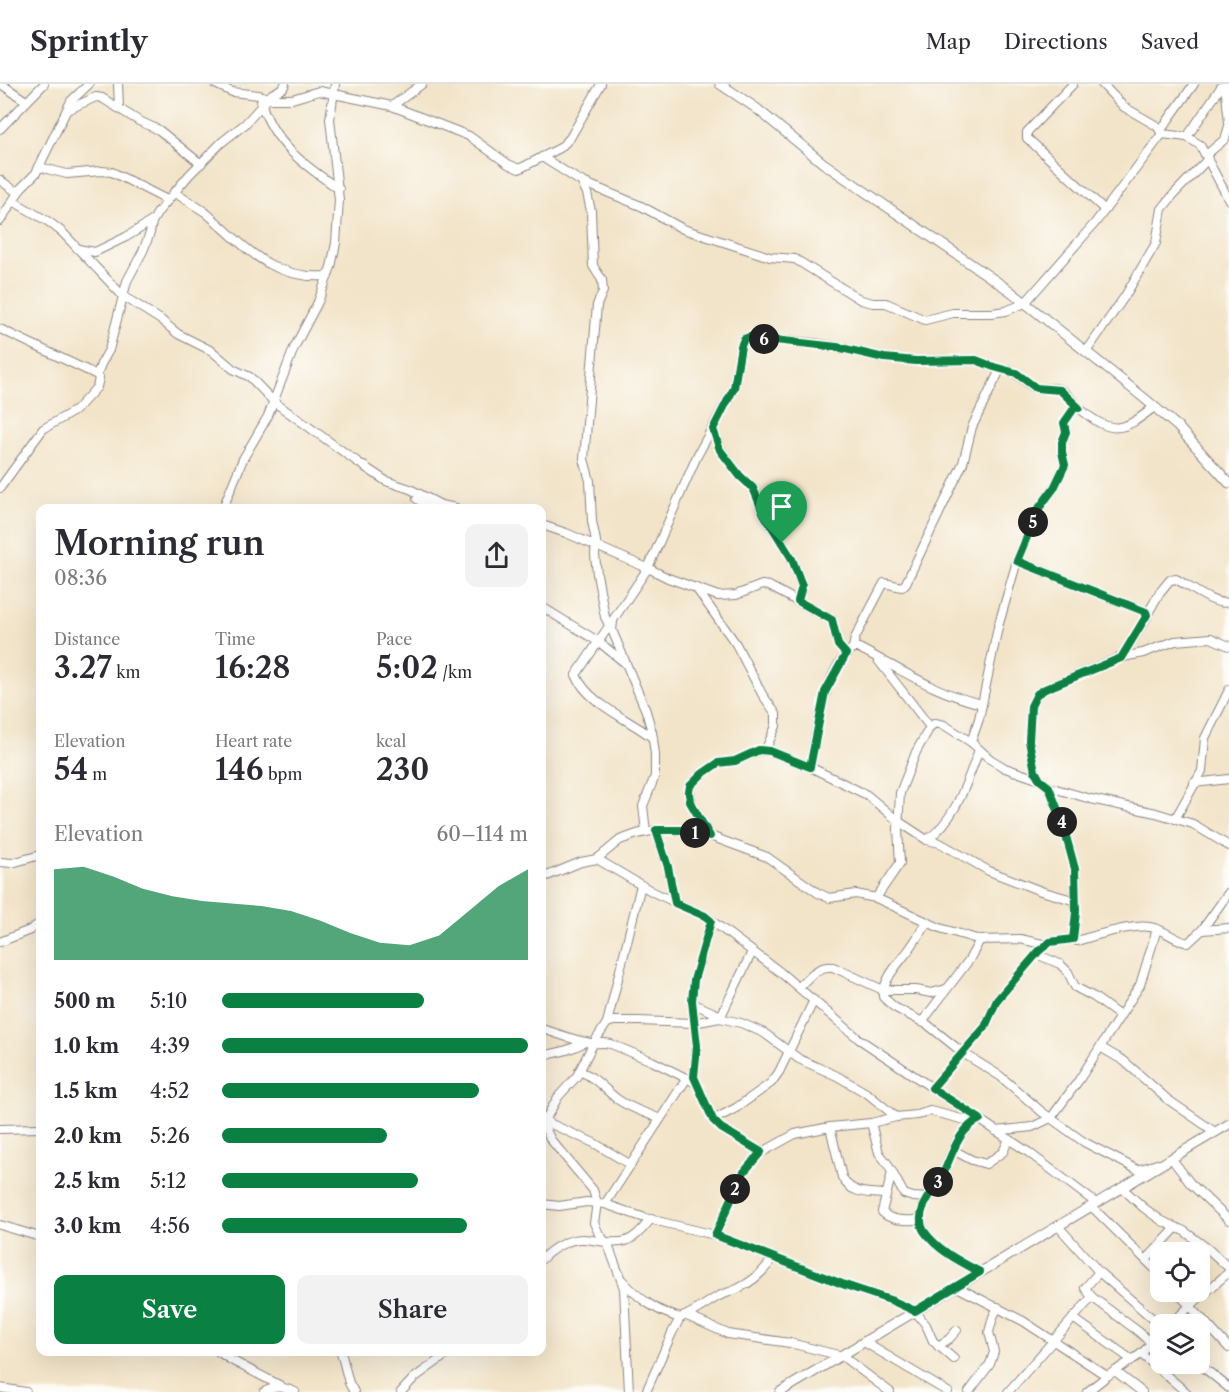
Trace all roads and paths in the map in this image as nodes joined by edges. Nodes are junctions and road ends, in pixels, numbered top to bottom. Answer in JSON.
{"nodes":[{"id":1,"x":1,"y":84,"type":"edge"},
{"id":2,"x":44,"y":84,"type":"edge"},
{"id":3,"x":89,"y":84,"type":"edge"},
{"id":4,"x":118,"y":84,"type":"edge"},
{"id":5,"x":215,"y":84,"type":"edge"},
{"id":6,"x":285,"y":84,"type":"edge"},
{"id":7,"x":335,"y":84,"type":"edge"},
{"id":8,"x":422,"y":84,"type":"edge"},
{"id":9,"x":601,"y":84,"type":"edge"},
{"id":10,"x":720,"y":84,"type":"edge"},
{"id":11,"x":1073,"y":84,"type":"edge"},
{"id":12,"x":1102,"y":84,"type":"edge"},
{"id":13,"x":1194,"y":84,"type":"edge"},
{"id":14,"x":1221,"y":86,"type":"edge"},
{"id":15,"x":730,"y":87,"type":"edge"},
{"id":16,"x":333,"y":94,"type":"junction"},
{"id":17,"x":259,"y":95,"type":"junction"},
{"id":18,"x":268,"y":98,"type":"junction"},
{"id":19,"x":26,"y":101,"type":"junction"},
{"id":20,"x":261,"y":105,"type":"junction"},
{"id":21,"x":392,"y":106,"type":"junction"},
{"id":22,"x":119,"y":108,"type":"junction"},
{"id":23,"x":67,"y":110,"type":"junction"},
{"id":24,"x":1229,"y":124,"type":"edge"},
{"id":25,"x":0,"y":129,"type":"edge"},
{"id":26,"x":1162,"y":132,"type":"junction"},
{"id":27,"x":1187,"y":137,"type":"junction"},
{"id":28,"x":542,"y":157,"type":"junction"},
{"id":29,"x":1207,"y":157,"type":"junction"},
{"id":30,"x":201,"y":164,"type":"junction"},
{"id":31,"x":39,"y":167,"type":"junction"},
{"id":32,"x":0,"y":180,"type":"edge"},
{"id":33,"x":581,"y":181,"type":"junction"},
{"id":34,"x":339,"y":189,"type":"junction"},
{"id":35,"x":174,"y":192,"type":"junction"},
{"id":36,"x":18,"y":193,"type":"junction"},
{"id":37,"x":167,"y":200,"type":"junction"},
{"id":38,"x":1229,"y":200,"type":"edge"},
{"id":39,"x":13,"y":201,"type":"junction"},
{"id":40,"x":1105,"y":210,"type":"junction"},
{"id":41,"x":0,"y":221,"type":"edge"},
{"id":42,"x":152,"y":221,"type":"junction"},
{"id":43,"x":78,"y":249,"type":"junction"},
{"id":44,"x":328,"y":276,"type":"junction"},
{"id":45,"x":123,"y":296,"type":"junction"},
{"id":46,"x":1025,"y":303,"type":"junction"},
{"id":47,"x":0,"y":329,"type":"edge"},
{"id":48,"x":1086,"y":352,"type":"junction"},
{"id":49,"x":1000,"y":369,"type":"junction"},
{"id":50,"x":97,"y":375,"type":"junction"},
{"id":51,"x":274,"y":402,"type":"junction"},
{"id":52,"x":1154,"y":406,"type":"junction"},
{"id":53,"x":1079,"y":408,"type":"junction"},
{"id":54,"x":713,"y":429,"type":"junction"},
{"id":55,"x":1229,"y":483,"type":"edge"},
{"id":56,"x":402,"y":487,"type":"junction"},
{"id":57,"x":0,"y":488,"type":"edge"},
{"id":58,"x":225,"y":504,"type":"edge"},
{"id":59,"x":426,"y":504,"type":"edge"},
{"id":60,"x":439,"y":504,"type":"edge"},
{"id":61,"x":546,"y":527,"type":"edge"},
{"id":62,"x":596,"y":546,"type":"junction"},
{"id":63,"x":1017,"y":561,"type":"junction"},
{"id":64,"x":648,"y":568,"type":"junction"},
{"id":65,"x":696,"y":588,"type":"junction"},
{"id":66,"x":798,"y":601,"type":"junction"},
{"id":67,"x":1229,"y":602,"type":"edge"},
{"id":68,"x":546,"y":610,"type":"edge"},
{"id":69,"x":1147,"y":615,"type":"junction"},
{"id":70,"x":611,"y":625,"type":"junction"},
{"id":71,"x":598,"y":642,"type":"junction"},
{"id":72,"x":1229,"y":646,"type":"edge"},
{"id":73,"x":853,"y":648,"type":"junction"},
{"id":74,"x":846,"y":654,"type":"junction"},
{"id":75,"x":875,"y":656,"type":"junction"},
{"id":76,"x":1121,"y":658,"type":"junction"},
{"id":77,"x":626,"y":664,"type":"junction"},
{"id":78,"x":1229,"y":690,"type":"edge"},
{"id":79,"x":982,"y":704,"type":"junction"},
{"id":80,"x":930,"y":727,"type":"junction"},
{"id":81,"x":653,"y":738,"type":"junction"},
{"id":82,"x":971,"y":742,"type":"junction"},
{"id":83,"x":979,"y":750,"type":"junction"},
{"id":84,"x":765,"y":751,"type":"junction"},
{"id":85,"x":810,"y":767,"type":"junction"},
{"id":86,"x":1229,"y":779,"type":"edge"},
{"id":87,"x":1040,"y":780,"type":"junction"},
{"id":88,"x":1194,"y":783,"type":"junction"},
{"id":89,"x":1049,"y":787,"type":"junction"},
{"id":90,"x":1175,"y":819,"type":"junction"},
{"id":91,"x":898,"y":820,"type":"junction"},
{"id":92,"x":656,"y":830,"type":"junction"},
{"id":93,"x":646,"y":832,"type":"junction"},
{"id":94,"x":710,"y":836,"type":"junction"},
{"id":95,"x":927,"y":840,"type":"junction"},
{"id":96,"x":1229,"y":846,"type":"edge"},
{"id":97,"x":36,"y":856,"type":"edge"},
{"id":98,"x":597,"y":859,"type":"junction"},
{"id":99,"x":0,"y":862,"type":"edge"},
{"id":100,"x":546,"y":876,"type":"edge"},
{"id":101,"x":641,"y":885,"type":"junction"},
{"id":102,"x":1229,"y":892,"type":"edge"},
{"id":103,"x":876,"y":898,"type":"junction"},
{"id":104,"x":1076,"y":901,"type":"junction"},
{"id":105,"x":675,"y":903,"type":"junction"},
{"id":106,"x":711,"y":921,"type":"junction"},
{"id":107,"x":927,"y":922,"type":"junction"},
{"id":108,"x":36,"y":926,"type":"edge"},
{"id":109,"x":1229,"y":928,"type":"edge"},
{"id":110,"x":1157,"y":929,"type":"junction"},
{"id":111,"x":1202,"y":930,"type":"junction"},
{"id":112,"x":1073,"y":939,"type":"junction"},
{"id":113,"x":980,"y":940,"type":"junction"},
{"id":114,"x":0,"y":942,"type":"edge"},
{"id":115,"x":1047,"y":945,"type":"junction"},
{"id":116,"x":752,"y":952,"type":"junction"},
{"id":117,"x":1036,"y":954,"type":"junction"},
{"id":118,"x":799,"y":987,"type":"junction"},
{"id":119,"x":946,"y":989,"type":"junction"},
{"id":120,"x":883,"y":990,"type":"junction"},
{"id":121,"x":814,"y":1000,"type":"junction"},
{"id":122,"x":692,"y":1003,"type":"junction"},
{"id":123,"x":1120,"y":1016,"type":"junction"},
{"id":124,"x":720,"y":1017,"type":"junction"},
{"id":125,"x":922,"y":1022,"type":"junction"},
{"id":126,"x":607,"y":1023,"type":"junction"},
{"id":127,"x":693,"y":1023,"type":"junction"},
{"id":128,"x":546,"y":1030,"type":"edge"},
{"id":129,"x":589,"y":1043,"type":"junction"},
{"id":130,"x":1100,"y":1047,"type":"junction"},
{"id":131,"x":787,"y":1051,"type":"junction"},
{"id":132,"x":963,"y":1053,"type":"junction"},
{"id":133,"x":546,"y":1055,"type":"edge"},
{"id":134,"x":579,"y":1071,"type":"junction"},
{"id":135,"x":687,"y":1078,"type":"junction"},
{"id":136,"x":696,"y":1083,"type":"junction"},
{"id":137,"x":932,"y":1088,"type":"junction"},
{"id":138,"x":546,"y":1115,"type":"edge"},
{"id":139,"x":896,"y":1117,"type":"junction"},
{"id":140,"x":1050,"y":1118,"type":"junction"},
{"id":141,"x":660,"y":1119,"type":"junction"},
{"id":142,"x":713,"y":1120,"type":"junction"},
{"id":143,"x":546,"y":1121,"type":"edge"},
{"id":144,"x":976,"y":1121,"type":"junction"},
{"id":145,"x":871,"y":1123,"type":"junction"},
{"id":146,"x":1229,"y":1124,"type":"edge"},
{"id":147,"x":830,"y":1127,"type":"junction"},
{"id":148,"x":36,"y":1128,"type":"edge"},
{"id":149,"x":0,"y":1130,"type":"edge"},
{"id":150,"x":996,"y":1131,"type":"junction"},
{"id":151,"x":546,"y":1132,"type":"edge"},
{"id":152,"x":1215,"y":1132,"type":"junction"},
{"id":153,"x":1009,"y":1139,"type":"junction"},
{"id":154,"x":953,"y":1150,"type":"junction"},
{"id":155,"x":761,"y":1152,"type":"junction"},
{"id":156,"x":1172,"y":1159,"type":"junction"},
{"id":157,"x":631,"y":1165,"type":"junction"},
{"id":158,"x":892,"y":1172,"type":"junction"},
{"id":159,"x":1122,"y":1188,"type":"junction"},
{"id":160,"x":885,"y":1194,"type":"junction"},
{"id":161,"x":929,"y":1198,"type":"junction"},
{"id":162,"x":546,"y":1204,"type":"edge"},
{"id":163,"x":601,"y":1204,"type":"junction"},
{"id":164,"x":1094,"y":1205,"type":"junction"},
{"id":165,"x":651,"y":1219,"type":"junction"},
{"id":166,"x":920,"y":1220,"type":"junction"},
{"id":167,"x":1229,"y":1220,"type":"edge"},
{"id":168,"x":0,"y":1225,"type":"edge"},
{"id":169,"x":1058,"y":1226,"type":"junction"},
{"id":170,"x":1176,"y":1228,"type":"junction"},
{"id":171,"x":715,"y":1235,"type":"junction"},
{"id":172,"x":36,"y":1236,"type":"edge"},
{"id":173,"x":606,"y":1242,"type":"junction"},
{"id":174,"x":546,"y":1255,"type":"edge"},
{"id":175,"x":774,"y":1257,"type":"junction"},
{"id":176,"x":1146,"y":1260,"type":"junction"},
{"id":177,"x":1150,"y":1264,"type":"edge"},
{"id":178,"x":1229,"y":1270,"type":"edge"},
{"id":179,"x":980,"y":1272,"type":"junction"},
{"id":180,"x":1099,"y":1272,"type":"junction"},
{"id":181,"x":621,"y":1279,"type":"junction"},
{"id":182,"x":957,"y":1287,"type":"junction"},
{"id":183,"x":1092,"y":1297,"type":"junction"},
{"id":184,"x":1186,"y":1302,"type":"edge"},
{"id":185,"x":1190,"y":1306,"type":"junction"},
{"id":186,"x":998,"y":1307,"type":"junction"},
{"id":187,"x":915,"y":1311,"type":"junction"},
{"id":188,"x":1182,"y":1314,"type":"edge"},
{"id":189,"x":1150,"y":1316,"type":"edge"},
{"id":190,"x":684,"y":1317,"type":"junction"},
{"id":191,"x":1073,"y":1318,"type":"junction"},
{"id":192,"x":957,"y":1330,"type":"dead end"},
{"id":193,"x":1053,"y":1341,"type":"junction"},
{"id":194,"x":864,"y":1342,"type":"junction"},
{"id":195,"x":1150,"y":1342,"type":"edge"},
{"id":196,"x":938,"y":1346,"type":"junction"},
{"id":197,"x":1150,"y":1346,"type":"edge"},
{"id":198,"x":1229,"y":1348,"type":"edge"},
{"id":199,"x":1141,"y":1354,"type":"junction"},
{"id":200,"x":225,"y":1356,"type":"edge"},
{"id":201,"x":342,"y":1356,"type":"edge"},
{"id":202,"x":444,"y":1356,"type":"edge"},
{"id":203,"x":842,"y":1356,"type":"junction"},
{"id":204,"x":954,"y":1359,"type":"dead end"},
{"id":205,"x":1132,"y":1360,"type":"junction"},
{"id":206,"x":1114,"y":1371,"type":"junction"},
{"id":207,"x":1210,"y":1373,"type":"edge"},
{"id":208,"x":1107,"y":1376,"type":"junction"},
{"id":209,"x":281,"y":1386,"type":"junction"},
{"id":210,"x":0,"y":1388,"type":"edge"},
{"id":211,"x":1229,"y":1388,"type":"edge"},
{"id":212,"x":1093,"y":1391,"type":"edge"},
{"id":213,"x":26,"y":1392,"type":"edge"},
{"id":214,"x":264,"y":1392,"type":"edge"},
{"id":215,"x":295,"y":1392,"type":"edge"},
{"id":216,"x":354,"y":1392,"type":"edge"},
{"id":217,"x":401,"y":1392,"type":"edge"},
{"id":218,"x":629,"y":1392,"type":"edge"},
{"id":219,"x":646,"y":1392,"type":"edge"},
{"id":220,"x":780,"y":1392,"type":"edge"},
{"id":221,"x":890,"y":1392,"type":"edge"},
{"id":222,"x":948,"y":1392,"type":"edge"},
{"id":223,"x":969,"y":1392,"type":"edge"},
{"id":224,"x":1008,"y":1392,"type":"edge"},
{"id":225,"x":1142,"y":1392,"type":"edge"},
{"id":226,"x":1186,"y":1392,"type":"edge"}],
"edges":[{"from":1,"to":19,"type":"street"},
{"from":2,"to":19,"type":"street"},
{"from":3,"to":23,"type":"street"},
{"from":4,"to":22,"type":"street"},
{"from":5,"to":17,"type":"street"},
{"from":6,"to":18,"type":"street"},
{"from":7,"to":16,"type":"street"},
{"from":8,"to":21,"type":"street"},
{"from":9,"to":28,"type":"street"},
{"from":10,"to":15,"type":"street"},
{"from":11,"to":40,"type":"street"},
{"from":12,"to":26,"type":"street"},
{"from":13,"to":26,"type":"street"},
{"from":14,"to":24,"type":"street"},
{"from":14,"to":27,"type":"street"},
{"from":15,"to":46,"type":"street"},
{"from":16,"to":18,"type":"street"},
{"from":16,"to":21,"type":"street"},
{"from":16,"to":34,"type":"street"},
{"from":17,"to":18,"type":"street"},
{"from":17,"to":20,"type":"street"},
{"from":18,"to":20,"type":"street"},
{"from":19,"to":25,"type":"street"},
{"from":20,"to":30,"type":"street"},
{"from":20,"to":34,"type":"street"},
{"from":21,"to":28,"type":"street"},
{"from":22,"to":23,"type":"street"},
{"from":22,"to":30,"type":"street"},
{"from":23,"to":31,"type":"street"},
{"from":24,"to":29,"type":"street"},
{"from":26,"to":27,"type":"street"},
{"from":26,"to":40,"type":"street"},
{"from":27,"to":29,"type":"street"},
{"from":28,"to":33,"type":"street"},
{"from":29,"to":38,"type":"street"},
{"from":29,"to":48,"type":"street"},
{"from":30,"to":35,"type":"street"},
{"from":31,"to":36,"type":"street"},
{"from":31,"to":37,"type":"street"},
{"from":32,"to":36,"type":"street"},
{"from":33,"to":46,"type":"street"},
{"from":33,"to":62,"type":"street"},
{"from":34,"to":44,"type":"street"},
{"from":35,"to":37,"type":"street"},
{"from":35,"to":44,"type":"street"},
{"from":36,"to":39,"type":"street"},
{"from":37,"to":42,"type":"street"},
{"from":39,"to":41,"type":"street"},
{"from":39,"to":43,"type":"street"},
{"from":40,"to":46,"type":"street"},
{"from":42,"to":43,"type":"street"},
{"from":42,"to":45,"type":"street"},
{"from":43,"to":45,"type":"street"},
{"from":44,"to":51,"type":"street"},
{"from":45,"to":50,"type":"street"},
{"from":45,"to":51,"type":"street"},
{"from":46,"to":48,"type":"street"},
{"from":47,"to":50,"type":"street"},
{"from":48,"to":52,"type":"street"},
{"from":49,"to":53,"type":"street"},
{"from":49,"to":54,"type":"street"},
{"from":49,"to":73,"type":"street"},
{"from":50,"to":57,"type":"street"},
{"from":51,"to":56,"type":"street"},
{"from":51,"to":58,"type":"street"},
{"from":52,"to":53,"type":"street"},
{"from":52,"to":55,"type":"street"},
{"from":53,"to":63,"type":"street"},
{"from":54,"to":64,"type":"street"},
{"from":54,"to":66,"type":"street"},
{"from":56,"to":59,"type":"street"},
{"from":56,"to":60,"type":"street"},
{"from":61,"to":62,"type":"street"},
{"from":62,"to":64,"type":"street"},
{"from":62,"to":70,"type":"street"},
{"from":63,"to":69,"type":"street"},
{"from":63,"to":79,"type":"street"},
{"from":64,"to":65,"type":"street"},
{"from":64,"to":70,"type":"street"},
{"from":65,"to":66,"type":"street"},
{"from":65,"to":84,"type":"street"},
{"from":66,"to":74,"type":"street"},
{"from":67,"to":69,"type":"street"},
{"from":68,"to":71,"type":"street"},
{"from":69,"to":76,"type":"street"},
{"from":70,"to":71,"type":"street"},
{"from":70,"to":77,"type":"street"},
{"from":71,"to":77,"type":"street"},
{"from":71,"to":81,"type":"street"},
{"from":72,"to":76,"type":"street"},
{"from":73,"to":74,"type":"street"},
{"from":73,"to":75,"type":"street"},
{"from":74,"to":85,"type":"street"},
{"from":75,"to":79,"type":"street"},
{"from":75,"to":80,"type":"street"},
{"from":76,"to":87,"type":"street"},
{"from":77,"to":81,"type":"street"},
{"from":78,"to":88,"type":"street"},
{"from":79,"to":82,"type":"street"},
{"from":80,"to":82,"type":"street"},
{"from":80,"to":91,"type":"street"},
{"from":81,"to":93,"type":"street"},
{"from":82,"to":83,"type":"street"},
{"from":83,"to":87,"type":"street"},
{"from":83,"to":95,"type":"street"},
{"from":84,"to":85,"type":"street"},
{"from":84,"to":94,"type":"street"},
{"from":85,"to":91,"type":"street"},
{"from":86,"to":88,"type":"street"},
{"from":87,"to":89,"type":"street"},
{"from":88,"to":90,"type":"street"},
{"from":89,"to":90,"type":"street"},
{"from":89,"to":104,"type":"street"},
{"from":90,"to":96,"type":"street"},
{"from":91,"to":95,"type":"street"},
{"from":91,"to":103,"type":"street"},
{"from":92,"to":93,"type":"street"},
{"from":92,"to":94,"type":"street"},
{"from":92,"to":105,"type":"street"},
{"from":93,"to":98,"type":"street"},
{"from":94,"to":103,"type":"street"},
{"from":95,"to":104,"type":"street"},
{"from":97,"to":99,"type":"street"},
{"from":98,"to":100,"type":"street"},
{"from":98,"to":101,"type":"street"},
{"from":101,"to":105,"type":"street"},
{"from":101,"to":126,"type":"street"},
{"from":102,"to":111,"type":"street"},
{"from":103,"to":107,"type":"street"},
{"from":104,"to":112,"type":"street"},
{"from":105,"to":106,"type":"street"},
{"from":106,"to":116,"type":"street"},
{"from":106,"to":122,"type":"street"},
{"from":107,"to":113,"type":"street"},
{"from":107,"to":120,"type":"street"},
{"from":108,"to":114,"type":"street"},
{"from":109,"to":111,"type":"street"},
{"from":110,"to":111,"type":"street"},
{"from":110,"to":112,"type":"street"},
{"from":110,"to":123,"type":"street"},
{"from":112,"to":115,"type":"street"},
{"from":113,"to":115,"type":"street"},
{"from":113,"to":119,"type":"street"},
{"from":115,"to":117,"type":"street"},
{"from":116,"to":118,"type":"street"},
{"from":116,"to":124,"type":"street"},
{"from":117,"to":123,"type":"street"},
{"from":117,"to":132,"type":"street"},
{"from":118,"to":120,"type":"street"},
{"from":118,"to":121,"type":"street"},
{"from":119,"to":120,"type":"street"},
{"from":119,"to":125,"type":"street"},
{"from":120,"to":125,"type":"street"},
{"from":121,"to":131,"type":"street"},
{"from":121,"to":137,"type":"street"},
{"from":122,"to":124,"type":"street"},
{"from":122,"to":127,"type":"street"},
{"from":123,"to":130,"type":"street"},
{"from":124,"to":127,"type":"street"},
{"from":124,"to":131,"type":"street"},
{"from":125,"to":132,"type":"street"},
{"from":126,"to":127,"type":"street"},
{"from":126,"to":129,"type":"street"},
{"from":127,"to":136,"type":"street"},
{"from":128,"to":129,"type":"street"},
{"from":129,"to":133,"type":"street"},
{"from":129,"to":134,"type":"street"},
{"from":129,"to":135,"type":"street"},
{"from":130,"to":140,"type":"street"},
{"from":130,"to":152,"type":"street"},
{"from":131,"to":139,"type":"street"},
{"from":131,"to":142,"type":"street"},
{"from":132,"to":137,"type":"street"},
{"from":132,"to":140,"type":"street"},
{"from":134,"to":138,"type":"street"},
{"from":134,"to":141,"type":"street"},
{"from":135,"to":136,"type":"street"},
{"from":135,"to":141,"type":"street"},
{"from":136,"to":142,"type":"street"},
{"from":137,"to":144,"type":"street"},
{"from":139,"to":144,"type":"street"},
{"from":139,"to":145,"type":"street"},
{"from":140,"to":150,"type":"street"},
{"from":140,"to":156,"type":"street"},
{"from":141,"to":157,"type":"street"},
{"from":142,"to":155,"type":"street"},
{"from":143,"to":157,"type":"street"},
{"from":144,"to":150,"type":"street"},
{"from":144,"to":154,"type":"street"},
{"from":145,"to":147,"type":"street"},
{"from":145,"to":158,"type":"street"},
{"from":146,"to":152,"type":"street"},
{"from":147,"to":155,"type":"street"},
{"from":147,"to":160,"type":"street"},
{"from":148,"to":149,"type":"street"},
{"from":150,"to":153,"type":"street"},
{"from":151,"to":163,"type":"street"},
{"from":152,"to":156,"type":"street"},
{"from":153,"to":154,"type":"street"},
{"from":153,"to":164,"type":"street"},
{"from":154,"to":161,"type":"street"},
{"from":155,"to":171,"type":"street"},
{"from":156,"to":159,"type":"street"},
{"from":156,"to":167,"type":"street"},
{"from":157,"to":163,"type":"street"},
{"from":158,"to":160,"type":"street"},
{"from":158,"to":161,"type":"street"},
{"from":159,"to":164,"type":"street"},
{"from":159,"to":170,"type":"street"},
{"from":160,"to":166,"type":"street"},
{"from":161,"to":166,"type":"street"},
{"from":162,"to":163,"type":"street"},
{"from":163,"to":165,"type":"street"},
{"from":163,"to":173,"type":"street"},
{"from":164,"to":169,"type":"street"},
{"from":164,"to":176,"type":"street"},
{"from":165,"to":171,"type":"street"},
{"from":165,"to":173,"type":"street"},
{"from":166,"to":179,"type":"street"},
{"from":168,"to":172,"type":"street"},
{"from":169,"to":179,"type":"street"},
{"from":169,"to":180,"type":"street"},
{"from":170,"to":176,"type":"street"},
{"from":170,"to":178,"type":"street"},
{"from":171,"to":175,"type":"street"},
{"from":173,"to":174,"type":"street"},
{"from":173,"to":181,"type":"street"},
{"from":175,"to":187,"type":"street"},
{"from":175,"to":190,"type":"street"},
{"from":176,"to":177,"type":"street"},
{"from":178,"to":185,"type":"street"},
{"from":179,"to":182,"type":"street"},
{"from":180,"to":183,"type":"street"},
{"from":180,"to":189,"type":"street"},
{"from":181,"to":190,"type":"street"},
{"from":181,"to":218,"type":"street"},
{"from":182,"to":186,"type":"street"},
{"from":182,"to":187,"type":"street"},
{"from":183,"to":191,"type":"street"},
{"from":183,"to":195,"type":"street"},
{"from":184,"to":185,"type":"street"},
{"from":185,"to":188,"type":"street"},
{"from":185,"to":198,"type":"street"},
{"from":186,"to":193,"type":"street"},
{"from":186,"to":223,"type":"street"},
{"from":187,"to":194,"type":"street"},
{"from":187,"to":196,"type":"street"},
{"from":190,"to":203,"type":"street"},
{"from":190,"to":219,"type":"street"},
{"from":191,"to":193,"type":"street"},
{"from":191,"to":205,"type":"street"},
{"from":192,"to":196,"type":"street"},
{"from":193,"to":208,"type":"street"},
{"from":193,"to":224,"type":"street"},
{"from":194,"to":203,"type":"street"},
{"from":194,"to":222,"type":"street"},
{"from":196,"to":204,"type":"street"},
{"from":197,"to":199,"type":"street"},
{"from":199,"to":205,"type":"street"},
{"from":199,"to":226,"type":"street"},
{"from":200,"to":209,"type":"street"},
{"from":201,"to":216,"type":"street"},
{"from":202,"to":217,"type":"street"},
{"from":203,"to":220,"type":"street"},
{"from":203,"to":221,"type":"street"},
{"from":205,"to":206,"type":"street"},
{"from":206,"to":208,"type":"street"},
{"from":206,"to":225,"type":"street"},
{"from":207,"to":211,"type":"street"},
{"from":208,"to":212,"type":"street"},
{"from":209,"to":214,"type":"street"},
{"from":209,"to":215,"type":"street"},
{"from":210,"to":213,"type":"street"}]}
